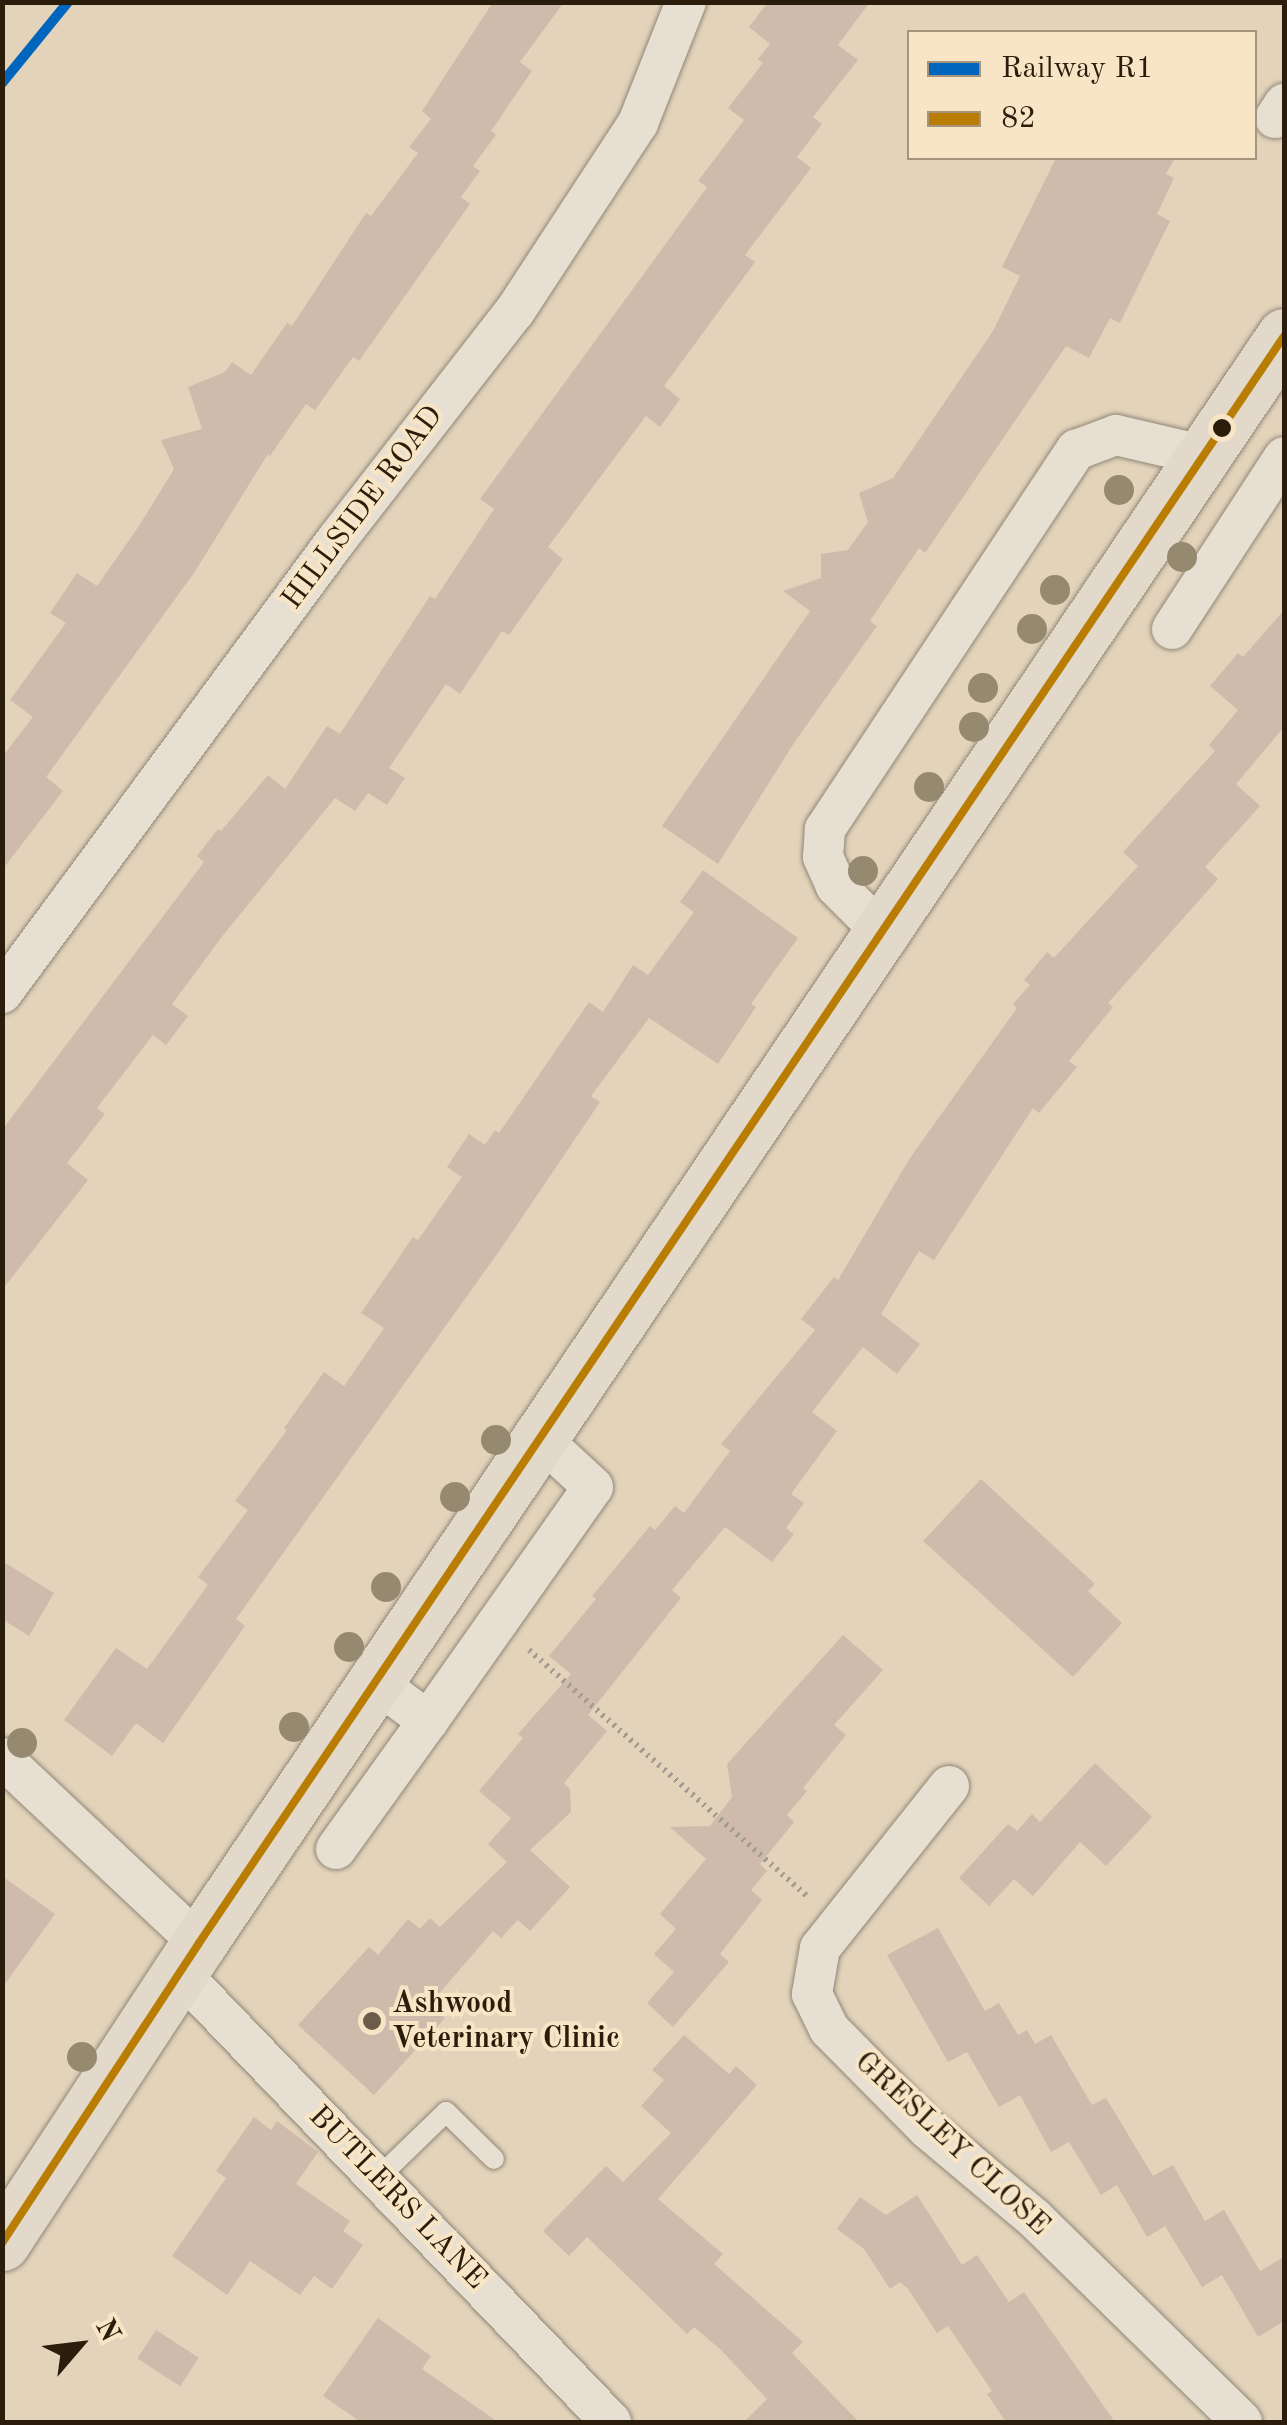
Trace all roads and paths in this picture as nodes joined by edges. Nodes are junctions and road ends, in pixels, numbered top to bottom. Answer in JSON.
{"nodes":[{"id":1,"x":686,"y":2,"type":"edge"},
{"id":2,"x":1284,"y":336,"type":"edge"},
{"id":3,"x":1202,"y":455,"type":"junction"},
{"id":4,"x":1284,"y":457,"type":"edge"},
{"id":5,"x":1172,"y":630,"type":"dead end"},
{"id":6,"x":881,"y":931,"type":"junction"},
{"id":7,"x":2,"y":993,"type":"edge"},
{"id":8,"x":540,"y":1438,"type":"junction"},
{"id":9,"x":498,"y":1622,"type":"junction"},
{"id":10,"x":378,"y":1683,"type":"junction"},
{"id":11,"x":428,"y":1720,"type":"junction"},
{"id":12,"x":2,"y":1758,"type":"edge"},
{"id":13,"x":949,"y":1786,"type":"dead end"},
{"id":14,"x":336,"y":1848,"type":"dead end"},
{"id":15,"x":839,"y":1924,"type":"junction"},
{"id":16,"x":190,"y":1958,"type":"junction"},
{"id":17,"x":494,"y":2159,"type":"dead end"},
{"id":18,"x":378,"y":2178,"type":"junction"},
{"id":19,"x":2,"y":2243,"type":"edge"},
{"id":20,"x":612,"y":2422,"type":"edge"},
{"id":21,"x":1242,"y":2422,"type":"edge"}],
"edges":[{"from":1,"to":7,"type":"street","name":"HILLSIDE ROAD"},
{"from":2,"to":3,"type":"main road"},
{"from":3,"to":6,"type":"main road"},
{"from":3,"to":6,"type":"street"},
{"from":4,"to":5,"type":"street"},
{"from":6,"to":8,"type":"main road"},
{"from":8,"to":9,"type":"street"},
{"from":8,"to":10,"type":"main road"},
{"from":9,"to":11,"type":"street"},
{"from":9,"to":15,"type":"path"},
{"from":10,"to":11,"type":"street"},
{"from":10,"to":16,"type":"main road"},
{"from":11,"to":14,"type":"street"},
{"from":12,"to":16,"type":"street","name":"BUTLERS LANE"},
{"from":13,"to":15,"type":"street","name":"GRESLEY CLOSE"},
{"from":15,"to":21,"type":"street","name":"GRESLEY CLOSE"},
{"from":16,"to":18,"type":"street","name":"BUTLERS LANE"},
{"from":16,"to":19,"type":"main road"},
{"from":17,"to":18,"type":"lane"},
{"from":18,"to":20,"type":"street","name":"BUTLERS LANE"}]}
